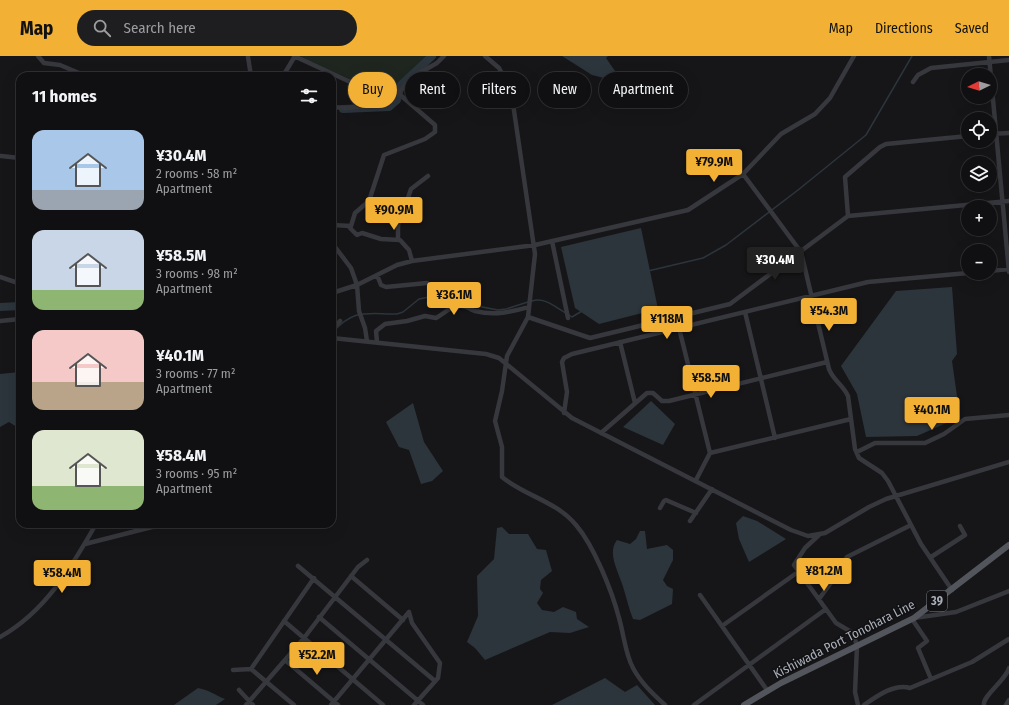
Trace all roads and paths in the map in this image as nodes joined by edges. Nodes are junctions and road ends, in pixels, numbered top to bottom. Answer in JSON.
{"nodes":[{"id":1,"x":38,"y":56,"type":"edge"},
{"id":2,"x":295,"y":56,"type":"edge"},
{"id":3,"x":444,"y":56,"type":"edge"},
{"id":4,"x":485,"y":56,"type":"edge"},
{"id":5,"x":854,"y":56,"type":"edge"},
{"id":6,"x":990,"y":56,"type":"edge"},
{"id":7,"x":248,"y":57,"type":"dead end"},
{"id":8,"x":1009,"y":60,"type":"edge"},
{"id":9,"x":990,"y":62,"type":"junction"},
{"id":10,"x":77,"y":72,"type":"edge"},
{"id":11,"x":250,"y":72,"type":"edge"},
{"id":12,"x":285,"y":72,"type":"edge"},
{"id":13,"x":329,"y":72,"type":"edge"},
{"id":14,"x":336,"y":75,"type":"edge"},
{"id":15,"x":348,"y":81,"type":"edge"},
{"id":16,"x":913,"y":82,"type":"dead end"},
{"id":17,"x":397,"y":92,"type":"edge"},
{"id":18,"x":397,"y":96,"type":"edge"},
{"id":19,"x":336,"y":107,"type":"edge"},
{"id":20,"x":348,"y":108,"type":"edge"},
{"id":21,"x":994,"y":112,"type":"edge"},
{"id":22,"x":1009,"y":133,"type":"edge"},
{"id":23,"x":997,"y":134,"type":"edge"},
{"id":24,"x":961,"y":137,"type":"edge"},
{"id":25,"x":997,"y":144,"type":"edge"},
{"id":26,"x":1,"y":156,"type":"edge"},
{"id":27,"x":16,"y":158,"type":"edge"},
{"id":28,"x":743,"y":174,"type":"junction"},
{"id":29,"x":428,"y":176,"type":"dead end"},
{"id":30,"x":1009,"y":201,"type":"edge"},
{"id":31,"x":1003,"y":202,"type":"junction"},
{"id":32,"x":848,"y":216,"type":"junction"},
{"id":33,"x":336,"y":224,"type":"edge"},
{"id":34,"x":349,"y":227,"type":"junction"},
{"id":35,"x":398,"y":240,"type":"junction"},
{"id":36,"x":552,"y":241,"type":"junction"},
{"id":37,"x":535,"y":245,"type":"junction"},
{"id":38,"x":336,"y":248,"type":"edge"},
{"id":39,"x":801,"y":252,"type":"junction"},
{"id":40,"x":412,"y":261,"type":"junction"},
{"id":41,"x":1009,"y":270,"type":"edge"},
{"id":42,"x":997,"y":271,"type":"edge"},
{"id":43,"x":961,"y":274,"type":"edge"},
{"id":44,"x":377,"y":275,"type":"junction"},
{"id":45,"x":0,"y":277,"type":"edge"},
{"id":46,"x":16,"y":282,"type":"edge"},
{"id":47,"x":427,"y":283,"type":"dead end"},
{"id":48,"x":357,"y":285,"type":"junction"},
{"id":49,"x":336,"y":292,"type":"edge"},
{"id":50,"x":811,"y":296,"type":"junction"},
{"id":51,"x":529,"y":307,"type":"junction"},
{"id":52,"x":745,"y":312,"type":"junction"},
{"id":53,"x":528,"y":317,"type":"junction"},
{"id":54,"x":568,"y":318,"type":"dead end"},
{"id":55,"x":16,"y":319,"type":"edge"},
{"id":56,"x":0,"y":321,"type":"edge"},
{"id":57,"x":340,"y":321,"type":"dead end"},
{"id":58,"x":336,"y":326,"type":"edge"},
{"id":59,"x":679,"y":328,"type":"junction"},
{"id":60,"x":336,"y":338,"type":"edge"},
{"id":61,"x":367,"y":341,"type":"junction"},
{"id":62,"x":377,"y":342,"type":"junction"},
{"id":63,"x":620,"y":342,"type":"junction"},
{"id":64,"x":506,"y":362,"type":"junction"},
{"id":65,"x":828,"y":362,"type":"junction"},
{"id":66,"x":761,"y":378,"type":"junction"},
{"id":67,"x":695,"y":395,"type":"junction"},
{"id":68,"x":636,"y":403,"type":"junction"},
{"id":69,"x":564,"y":413,"type":"junction"},
{"id":70,"x":1009,"y":415,"type":"edge"},
{"id":71,"x":851,"y":419,"type":"junction"},
{"id":72,"x":601,"y":433,"type":"junction"},
{"id":73,"x":775,"y":438,"type":"junction"},
{"id":74,"x":857,"y":452,"type":"junction"},
{"id":75,"x":710,"y":453,"type":"junction"},
{"id":76,"x":1009,"y":462,"type":"edge"},
{"id":77,"x":696,"y":480,"type":"junction"},
{"id":78,"x":712,"y":489,"type":"junction"},
{"id":79,"x":896,"y":496,"type":"junction"},
{"id":80,"x":660,"y":508,"type":"dead end"},
{"id":81,"x":696,"y":513,"type":"junction"},
{"id":82,"x":690,"y":521,"type":"dead end"},
{"id":83,"x":911,"y":525,"type":"junction"},
{"id":84,"x":960,"y":526,"type":"dead end"},
{"id":85,"x":94,"y":528,"type":"edge"},
{"id":86,"x":152,"y":528,"type":"edge"},
{"id":87,"x":820,"y":534,"type":"junction"},
{"id":88,"x":85,"y":544,"type":"junction"},
{"id":89,"x":1009,"y":545,"type":"edge"},
{"id":90,"x":931,"y":557,"type":"junction"},
{"id":91,"x":366,"y":560,"type":"dead end"},
{"id":92,"x":298,"y":566,"type":"dead end"},
{"id":93,"x":798,"y":572,"type":"junction"},
{"id":94,"x":351,"y":576,"type":"junction"},
{"id":95,"x":314,"y":578,"type":"junction"},
{"id":96,"x":952,"y":590,"type":"junction"},
{"id":97,"x":1009,"y":591,"type":"edge"},
{"id":98,"x":700,"y":595,"type":"dead end"},
{"id":99,"x":335,"y":597,"type":"junction"},
{"id":100,"x":818,"y":599,"type":"junction"},
{"id":101,"x":826,"y":609,"type":"junction"},
{"id":102,"x":319,"y":617,"type":"junction"},
{"id":103,"x":913,"y":619,"type":"junction"},
{"id":104,"x":403,"y":620,"type":"junction"},
{"id":105,"x":284,"y":621,"type":"junction"},
{"id":106,"x":722,"y":626,"type":"junction"},
{"id":107,"x":0,"y":637,"type":"edge"},
{"id":108,"x":304,"y":638,"type":"junction"},
{"id":109,"x":386,"y":639,"type":"junction"},
{"id":110,"x":1009,"y":639,"type":"edge"},
{"id":111,"x":857,"y":646,"type":"junction"},
{"id":112,"x":285,"y":660,"type":"junction"},
{"id":113,"x":369,"y":660,"type":"junction"},
{"id":114,"x":749,"y":664,"type":"junction"},
{"id":115,"x":1009,"y":668,"type":"edge"},
{"id":116,"x":251,"y":669,"type":"junction"},
{"id":117,"x":233,"y":670,"type":"dead end"},
{"id":118,"x":353,"y":679,"type":"junction"},
{"id":119,"x":931,"y":679,"type":"junction"},
{"id":120,"x":435,"y":681,"type":"junction"},
{"id":121,"x":266,"y":682,"type":"junction"},
{"id":122,"x":239,"y":690,"type":"dead end"},
{"id":123,"x":767,"y":690,"type":"junction"},
{"id":124,"x":1009,"y":700,"type":"edge"},
{"id":125,"x":418,"y":701,"type":"junction"},
{"id":126,"x":249,"y":704,"type":"edge"},
{"id":127,"x":334,"y":704,"type":"edge"},
{"id":128,"x":294,"y":705,"type":"edge"},
{"id":129,"x":383,"y":705,"type":"edge"},
{"id":130,"x":414,"y":705,"type":"edge"},
{"id":131,"x":423,"y":705,"type":"edge"},
{"id":132,"x":665,"y":705,"type":"edge"},
{"id":133,"x":694,"y":705,"type":"edge"},
{"id":134,"x":744,"y":705,"type":"edge"},
{"id":135,"x":858,"y":705,"type":"edge"},
{"id":136,"x":864,"y":705,"type":"edge"},
{"id":137,"x":984,"y":705,"type":"edge"},
{"id":138,"x":1006,"y":705,"type":"edge"}],
"edges":[{"from":1,"to":10,"type":"street"},
{"from":2,"to":12,"type":"street"},
{"from":2,"to":13,"type":"street"},
{"from":3,"to":17,"type":"street"},
{"from":4,"to":37,"type":"street"},
{"from":5,"to":28,"type":"street"},
{"from":6,"to":9,"type":"street"},
{"from":7,"to":11,"type":"street"},
{"from":8,"to":9,"type":"street"},
{"from":9,"to":16,"type":"street"},
{"from":9,"to":21,"type":"street"},
{"from":14,"to":15,"type":"street"},
{"from":18,"to":34,"type":"street"},
{"from":19,"to":20,"type":"street"},
{"from":22,"to":23,"type":"street"},
{"from":24,"to":32,"type":"street"},
{"from":25,"to":31,"type":"street"},
{"from":26,"to":27,"type":"street"},
{"from":28,"to":36,"type":"street"},
{"from":28,"to":39,"type":"street"},
{"from":29,"to":35,"type":"street"},
{"from":30,"to":31,"type":"street"},
{"from":31,"to":32,"type":"street"},
{"from":31,"to":41,"type":"street"},
{"from":32,"to":39,"type":"street"},
{"from":33,"to":34,"type":"street"},
{"from":34,"to":35,"type":"street"},
{"from":35,"to":40,"type":"street"},
{"from":36,"to":37,"type":"street"},
{"from":36,"to":54,"type":"street"},
{"from":37,"to":40,"type":"street"},
{"from":37,"to":51,"type":"street"},
{"from":38,"to":48,"type":"street"},
{"from":39,"to":50,"type":"street"},
{"from":39,"to":53,"type":"street"},
{"from":40,"to":44,"type":"street"},
{"from":41,"to":42,"type":"street"},
{"from":43,"to":50,"type":"street"},
{"from":44,"to":47,"type":"street"},
{"from":44,"to":48,"type":"street"},
{"from":45,"to":46,"type":"street"},
{"from":48,"to":49,"type":"street"},
{"from":48,"to":61,"type":"street"},
{"from":50,"to":52,"type":"street"},
{"from":50,"to":65,"type":"street"},
{"from":51,"to":53,"type":"street"},
{"from":51,"to":62,"type":"street"},
{"from":52,"to":59,"type":"street"},
{"from":52,"to":66,"type":"street"},
{"from":53,"to":64,"type":"street"},
{"from":55,"to":56,"type":"street"},
{"from":57,"to":58,"type":"street"},
{"from":59,"to":63,"type":"street"},
{"from":59,"to":67,"type":"street"},
{"from":60,"to":61,"type":"street"},
{"from":61,"to":62,"type":"street"},
{"from":62,"to":64,"type":"street"},
{"from":63,"to":68,"type":"street"},
{"from":63,"to":69,"type":"street"},
{"from":64,"to":69,"type":"street"},
{"from":64,"to":132,"type":"street"},
{"from":65,"to":66,"type":"street"},
{"from":65,"to":71,"type":"street"},
{"from":66,"to":67,"type":"street"},
{"from":66,"to":73,"type":"street"},
{"from":67,"to":68,"type":"street"},
{"from":67,"to":75,"type":"street"},
{"from":68,"to":72,"type":"street"},
{"from":69,"to":72,"type":"street"},
{"from":70,"to":74,"type":"street"},
{"from":71,"to":73,"type":"street"},
{"from":71,"to":74,"type":"street"},
{"from":72,"to":77,"type":"street"},
{"from":73,"to":75,"type":"street"},
{"from":74,"to":79,"type":"street"},
{"from":75,"to":77,"type":"street"},
{"from":76,"to":79,"type":"street"},
{"from":77,"to":78,"type":"street"},
{"from":78,"to":81,"type":"street"},
{"from":78,"to":87,"type":"street"},
{"from":79,"to":83,"type":"street"},
{"from":79,"to":87,"type":"street"},
{"from":80,"to":81,"type":"street"},
{"from":81,"to":82,"type":"street"},
{"from":83,"to":90,"type":"street"},
{"from":83,"to":100,"type":"street"},
{"from":84,"to":90,"type":"street"},
{"from":85,"to":88,"type":"street"},
{"from":86,"to":88,"type":"street"},
{"from":87,"to":93,"type":"street"},
{"from":88,"to":107,"type":"street"},
{"from":89,"to":96,"type":"main road","name":"Kishiwada Port Tonohara Line","number":"39"},
{"from":90,"to":96,"type":"street"},
{"from":91,"to":94,"type":"street"},
{"from":92,"to":95,"type":"street"},
{"from":93,"to":100,"type":"street"},
{"from":93,"to":106,"type":"street"},
{"from":94,"to":99,"type":"street"},
{"from":94,"to":104,"type":"street"},
{"from":95,"to":99,"type":"street"},
{"from":95,"to":105,"type":"street"},
{"from":96,"to":103,"type":"main road","name":"Kishiwada Port Tonohara Line","number":"39"},
{"from":97,"to":103,"type":"street"},
{"from":98,"to":106,"type":"street"},
{"from":99,"to":102,"type":"street"},
{"from":99,"to":109,"type":"street"},
{"from":100,"to":101,"type":"street"},
{"from":101,"to":111,"type":"street"},
{"from":101,"to":114,"type":"street"},
{"from":102,"to":108,"type":"street"},
{"from":102,"to":113,"type":"street"},
{"from":103,"to":111,"type":"main road","name":"Kishiwada Port Tonohara Line","number":"39"},
{"from":103,"to":119,"type":"street"},
{"from":104,"to":109,"type":"street"},
{"from":104,"to":120,"type":"street"},
{"from":105,"to":108,"type":"street"},
{"from":105,"to":116,"type":"street"},
{"from":106,"to":114,"type":"street"},
{"from":108,"to":112,"type":"street"},
{"from":108,"to":118,"type":"street"},
{"from":109,"to":113,"type":"street"},
{"from":109,"to":120,"type":"street"},
{"from":110,"to":119,"type":"street"},
{"from":111,"to":123,"type":"main road","name":"Kishiwada Port Tonohara Line","number":"39"},
{"from":111,"to":135,"type":"street"},
{"from":112,"to":121,"type":"street"},
{"from":112,"to":127,"type":"street"},
{"from":113,"to":118,"type":"street"},
{"from":113,"to":125,"type":"street"},
{"from":114,"to":123,"type":"street"},
{"from":114,"to":133,"type":"street"},
{"from":115,"to":137,"type":"street"},
{"from":116,"to":117,"type":"street"},
{"from":116,"to":121,"type":"street"},
{"from":118,"to":127,"type":"street"},
{"from":118,"to":129,"type":"street"},
{"from":119,"to":136,"type":"street"},
{"from":120,"to":125,"type":"street"},
{"from":121,"to":126,"type":"street"},
{"from":121,"to":128,"type":"street"},
{"from":122,"to":126,"type":"street"},
{"from":123,"to":134,"type":"main road","name":"Kishiwada Port Tonohara Line","number":"39"},
{"from":124,"to":138,"type":"street"},
{"from":125,"to":130,"type":"street"},
{"from":125,"to":131,"type":"street"}]}
